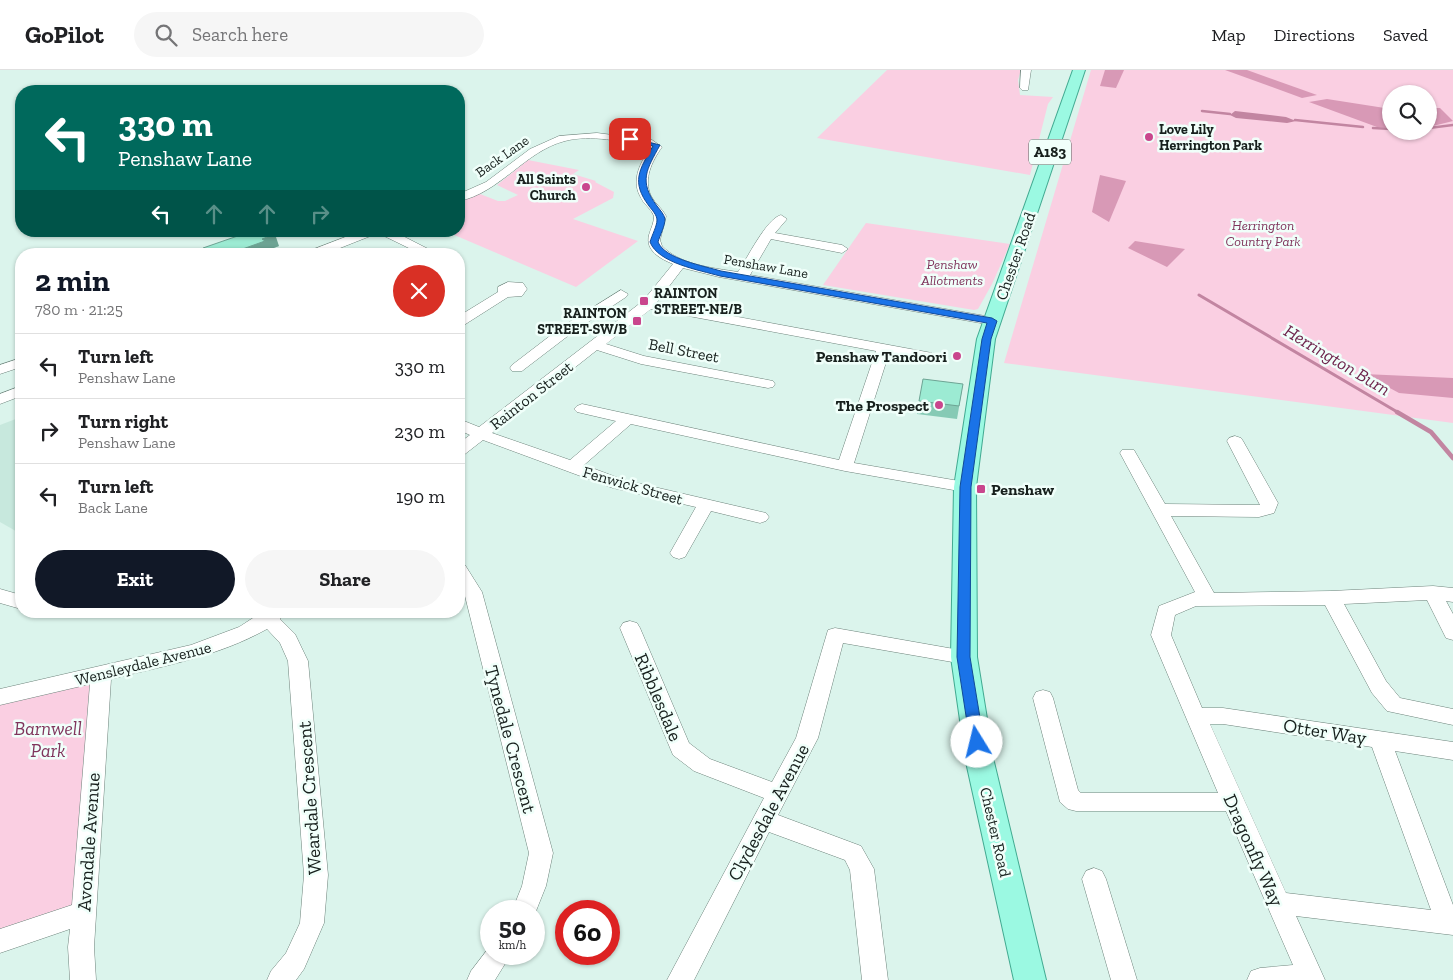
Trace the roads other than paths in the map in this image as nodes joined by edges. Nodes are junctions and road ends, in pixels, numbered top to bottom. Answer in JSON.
{"nodes":[{"id":1,"x":1026,"y":70,"type":"edge"},
{"id":2,"x":1079,"y":70,"type":"edge"},
{"id":3,"x":1025,"y":88,"type":"dead end"},
{"id":4,"x":652,"y":143,"type":"joint"},
{"id":5,"x":465,"y":195,"type":"edge"},
{"id":6,"x":781,"y":218,"type":"dead end"},
{"id":7,"x":767,"y":235,"type":"junction"},
{"id":8,"x":357,"y":237,"type":"edge"},
{"id":9,"x":395,"y":237,"type":"edge"},
{"id":10,"x":329,"y":248,"type":"edge"},
{"id":11,"x":419,"y":248,"type":"edge"},
{"id":12,"x":842,"y":249,"type":"dead end"},
{"id":13,"x":681,"y":262,"type":"junction"},
{"id":14,"x":742,"y":277,"type":"junction"},
{"id":15,"x":505,"y":293,"type":"dead end"},
{"id":16,"x":621,"y":294,"type":"dead end"},
{"id":17,"x":648,"y":304,"type":"junction"},
{"id":18,"x":465,"y":318,"type":"edge"},
{"id":19,"x":992,"y":321,"type":"junction"},
{"id":20,"x":599,"y":342,"type":"junction"},
{"id":21,"x":884,"y":348,"type":"junction"},
{"id":22,"x":927,"y":356,"type":"dead end"},
{"id":23,"x":15,"y":364,"type":"edge"},
{"id":24,"x":517,"y":368,"type":"dead end"},
{"id":25,"x":0,"y":370,"type":"edge"},
{"id":26,"x":768,"y":384,"type":"dead end"},
{"id":27,"x":15,"y":394,"type":"edge"},
{"id":28,"x":0,"y":399,"type":"edge"},
{"id":29,"x":582,"y":410,"type":"dead end"},
{"id":30,"x":628,"y":420,"type":"junction"},
{"id":31,"x":465,"y":427,"type":"edge"},
{"id":32,"x":481,"y":434,"type":"junction"},
{"id":33,"x":1235,"y":441,"type":"dead end"},
{"id":34,"x":465,"y":446,"type":"edge"},
{"id":35,"x":1128,"y":452,"type":"dead end"},
{"id":36,"x":845,"y":466,"type":"junction"},
{"id":37,"x":572,"y":468,"type":"junction"},
{"id":38,"x":965,"y":487,"type":"junction"},
{"id":39,"x":706,"y":505,"type":"junction"},
{"id":40,"x":1159,"y":510,"type":"junction"},
{"id":41,"x":760,"y":517,"type":"dead end"},
{"id":42,"x":679,"y":553,"type":"dead end"},
{"id":43,"x":465,"y":579,"type":"edge"},
{"id":44,"x":1433,"y":592,"type":"junction"},
{"id":45,"x":1453,"y":595,"type":"edge"},
{"id":46,"x":0,"y":596,"type":"edge"},
{"id":47,"x":1330,"y":598,"type":"junction"},
{"id":48,"x":15,"y":600,"type":"edge"},
{"id":49,"x":1208,"y":600,"type":"junction"},
{"id":50,"x":267,"y":618,"type":"edge"},
{"id":51,"x":275,"y":618,"type":"edge"},
{"id":52,"x":630,"y":628,"type":"dead end"},
{"id":53,"x":1453,"y":633,"type":"edge"},
{"id":54,"x":964,"y":657,"type":"junction"},
{"id":55,"x":101,"y":674,"type":"junction"},
{"id":56,"x":0,"y":697,"type":"edge"},
{"id":57,"x":1043,"y":698,"type":"dead end"},
{"id":58,"x":1453,"y":717,"type":"edge"},
{"id":59,"x":1199,"y":723,"type":"junction"},
{"id":60,"x":1380,"y":740,"type":"junction"},
{"id":61,"x":1453,"y":751,"type":"edge"},
{"id":62,"x":778,"y":794,"type":"junction"},
{"id":63,"x":1233,"y":802,"type":"junction"},
{"id":64,"x":764,"y":820,"type":"junction"},
{"id":65,"x":1094,"y":879,"type":"dead end"},
{"id":66,"x":528,"y":900,"type":"edge"},
{"id":67,"x":1277,"y":903,"type":"junction"},
{"id":68,"x":83,"y":913,"type":"junction"},
{"id":69,"x":1450,"y":924,"type":"edge"},
{"id":70,"x":0,"y":941,"type":"edge"},
{"id":71,"x":490,"y":965,"type":"edge"},
{"id":72,"x":1311,"y":978,"type":"edge"},
{"id":73,"x":83,"y":980,"type":"edge"},
{"id":74,"x":280,"y":980,"type":"edge"},
{"id":75,"x":480,"y":980,"type":"edge"},
{"id":76,"x":680,"y":980,"type":"edge"},
{"id":77,"x":875,"y":980,"type":"edge"},
{"id":78,"x":1030,"y":980,"type":"edge"},
{"id":79,"x":1124,"y":980,"type":"edge"},
{"id":80,"x":1260,"y":980,"type":"edge"}],
"edges":[{"from":1,"to":3,"type":"street"},
{"from":2,"to":19,"type":"main road","name":"Chester Road","number":"A183"},
{"from":4,"to":5,"type":"street","name":"Back Lane"},
{"from":4,"to":13,"type":"street","name":"Penshaw Lane"},
{"from":6,"to":7,"type":"street"},
{"from":7,"to":12,"type":"street"},
{"from":7,"to":14,"type":"street"},
{"from":8,"to":10,"type":"street"},
{"from":9,"to":11,"type":"street"},
{"from":13,"to":14,"type":"street","name":"Penshaw Lane"},
{"from":13,"to":17,"type":"street","name":"Rainton Street"},
{"from":14,"to":19,"type":"street","name":"Penshaw Lane"},
{"from":15,"to":18,"type":"street"},
{"from":16,"to":24,"type":"street"},
{"from":17,"to":20,"type":"street","name":"Rainton Street"},
{"from":17,"to":21,"type":"street"},
{"from":19,"to":38,"type":"main road","name":"Chester Road","number":"A183"},
{"from":20,"to":26,"type":"street","name":"Bell Street"},
{"from":20,"to":32,"type":"street","name":"Rainton Street"},
{"from":21,"to":22,"type":"street"},
{"from":21,"to":36,"type":"street"},
{"from":23,"to":25,"type":"street"},
{"from":27,"to":28,"type":"street"},
{"from":29,"to":30,"type":"street"},
{"from":30,"to":36,"type":"street"},
{"from":30,"to":37,"type":"street"},
{"from":31,"to":32,"type":"street","name":"Fenwick Street"},
{"from":32,"to":34,"type":"street","name":"Rainton Street"},
{"from":32,"to":37,"type":"street","name":"Fenwick Street"},
{"from":33,"to":40,"type":"street"},
{"from":35,"to":40,"type":"street"},
{"from":36,"to":38,"type":"street"},
{"from":37,"to":39,"type":"street","name":"Fenwick Street"},
{"from":38,"to":54,"type":"main road","name":"Chester Road","number":"A183"},
{"from":39,"to":41,"type":"street","name":"Fenwick Street"},
{"from":39,"to":42,"type":"street"},
{"from":40,"to":49,"type":"street"},
{"from":43,"to":66,"type":"street","name":"Tynedale Crescent"},
{"from":44,"to":45,"type":"street"},
{"from":44,"to":47,"type":"street"},
{"from":44,"to":53,"type":"street"},
{"from":46,"to":48,"type":"street"},
{"from":47,"to":49,"type":"street"},
{"from":47,"to":58,"type":"street"},
{"from":49,"to":59,"type":"street","name":"Dragonfly Way"},
{"from":50,"to":55,"type":"street","name":"Wensleydale Avenue"},
{"from":51,"to":74,"type":"street","name":"Weardale Crescent"},
{"from":52,"to":62,"type":"street","name":"Ribblesdale"},
{"from":54,"to":62,"type":"street","name":"Clydesdale Avenue"},
{"from":54,"to":78,"type":"main road","name":"Chester Road","number":"A183"},
{"from":55,"to":56,"type":"street","name":"Wensleydale Avenue"},
{"from":55,"to":68,"type":"street","name":"Avondale Avenue"},
{"from":57,"to":63,"type":"street"},
{"from":59,"to":60,"type":"street","name":"Otter Way"},
{"from":59,"to":63,"type":"street","name":"Dragonfly Way"},
{"from":60,"to":61,"type":"street","name":"Otter Way"},
{"from":60,"to":69,"type":"street"},
{"from":62,"to":64,"type":"street","name":"Clydesdale Avenue"},
{"from":63,"to":67,"type":"street","name":"Dragonfly Way"},
{"from":64,"to":76,"type":"street","name":"Clydesdale Avenue"},
{"from":64,"to":77,"type":"street"},
{"from":65,"to":79,"type":"street"},
{"from":67,"to":69,"type":"street"},
{"from":67,"to":72,"type":"street","name":"Dragonfly Way"},
{"from":68,"to":70,"type":"street"},
{"from":68,"to":73,"type":"street","name":"Avondale Avenue"},
{"from":71,"to":75,"type":"street"},
{"from":72,"to":80,"type":"street"}]}
